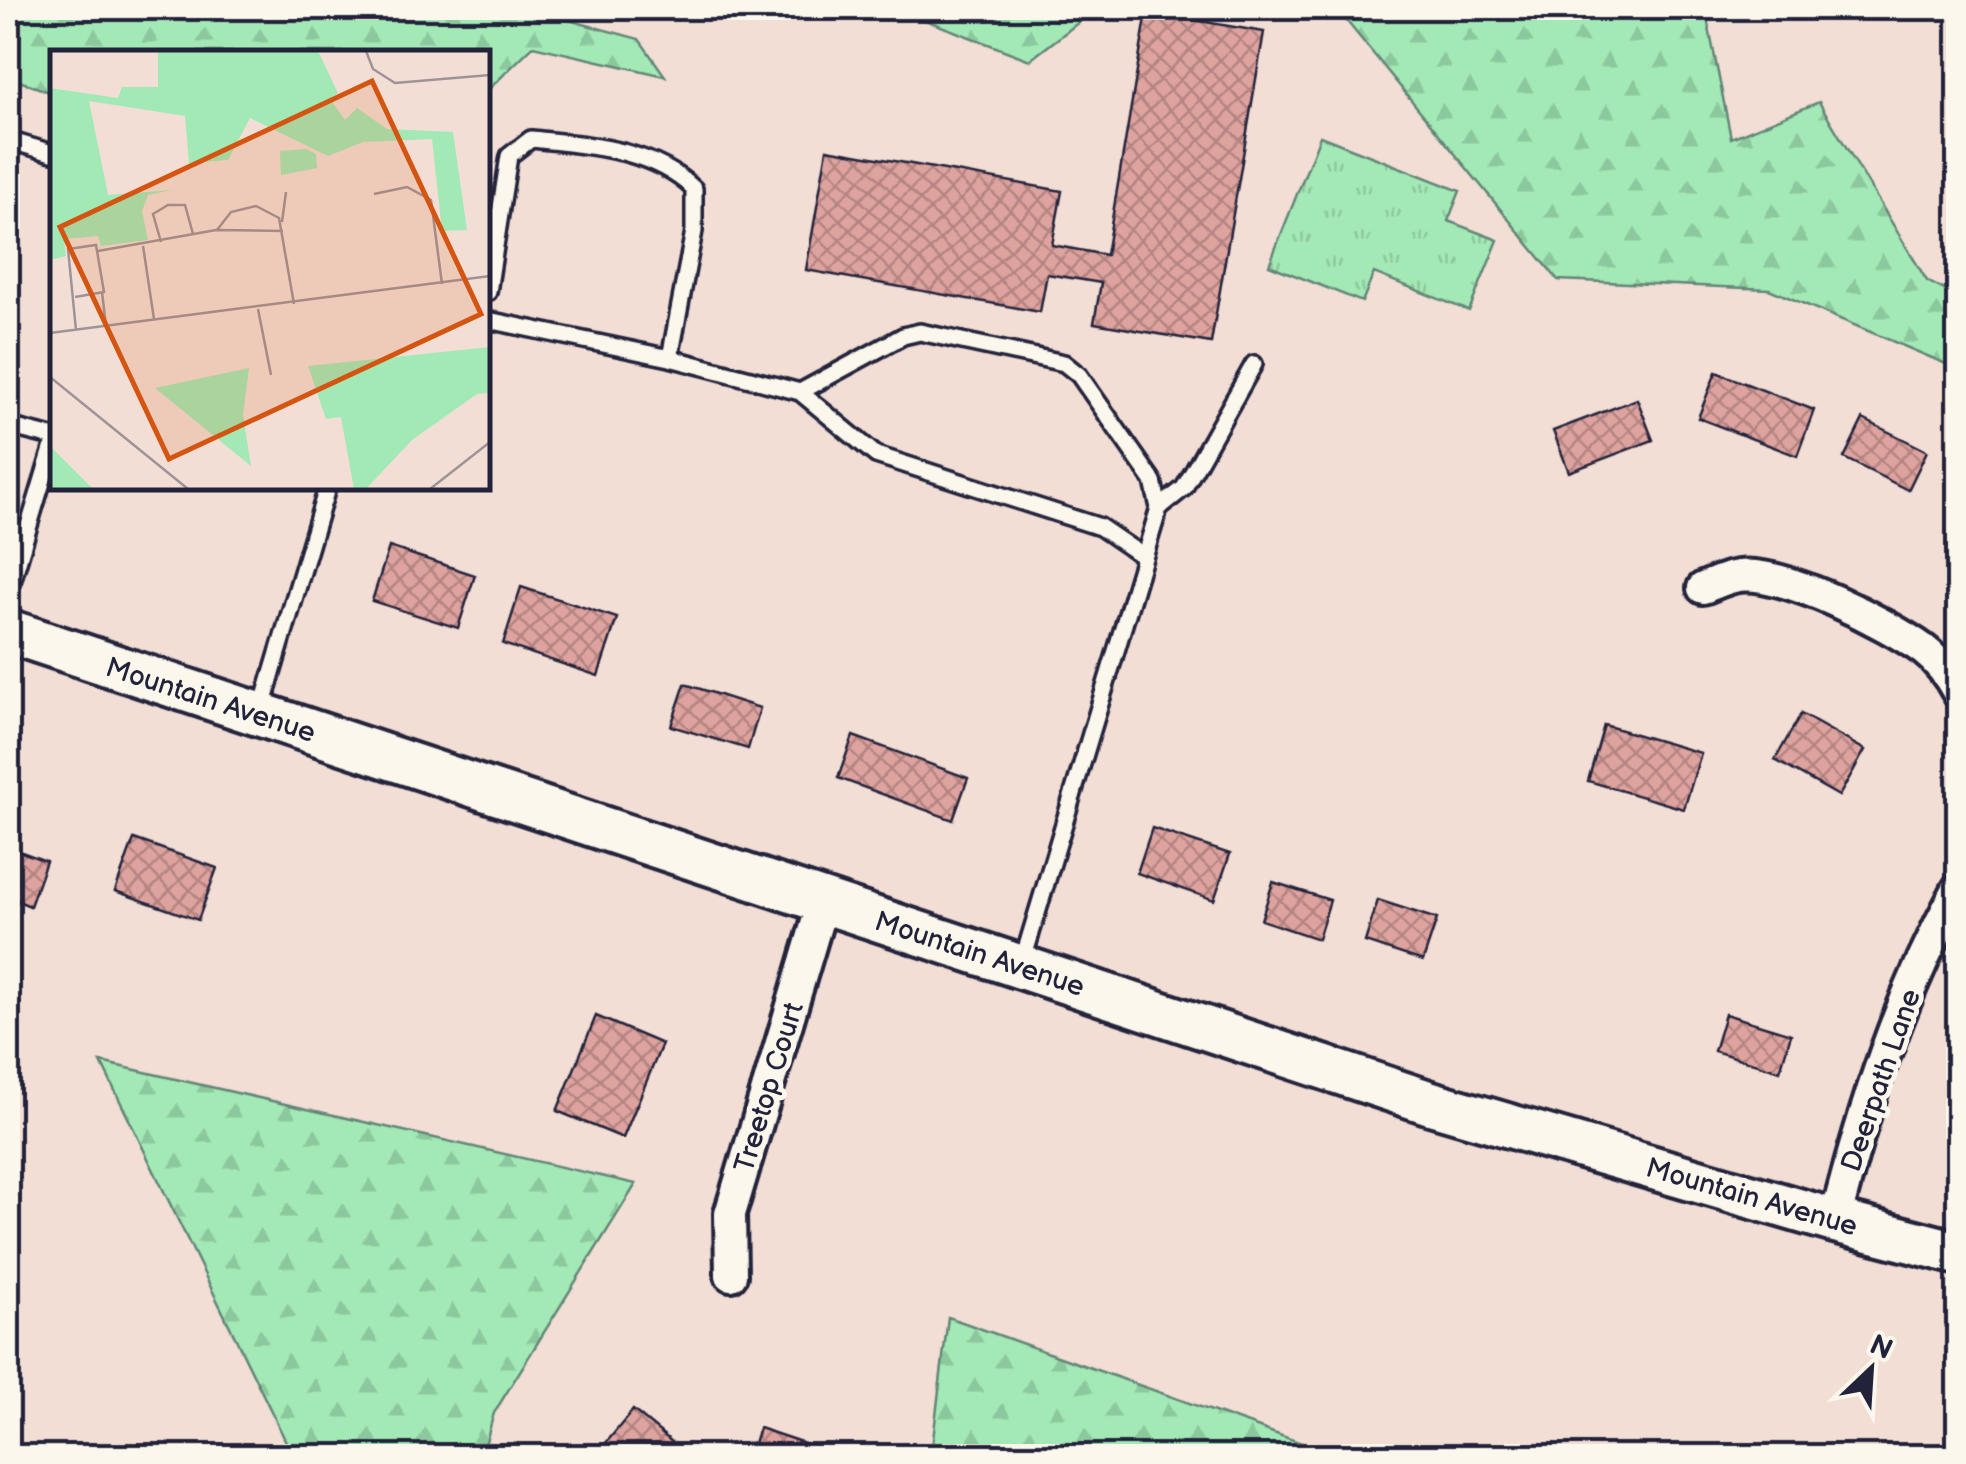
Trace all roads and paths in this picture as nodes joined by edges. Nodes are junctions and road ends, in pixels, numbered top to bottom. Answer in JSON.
{"nodes":[{"id":1,"x":8,"y":140,"type":"edge"},
{"id":2,"x":50,"y":151,"type":"edge"},
{"id":3,"x":490,"y":279,"type":"edge"},
{"id":4,"x":490,"y":320,"type":"edge"},
{"id":5,"x":670,"y":358,"type":"junction"},
{"id":6,"x":1254,"y":364,"type":"dead end"},
{"id":7,"x":800,"y":392,"type":"junction"},
{"id":8,"x":8,"y":426,"type":"edge"},
{"id":9,"x":50,"y":436,"type":"edge"},
{"id":10,"x":50,"y":457,"type":"edge"},
{"id":11,"x":326,"y":490,"type":"edge"},
{"id":12,"x":1159,"y":508,"type":"junction"},
{"id":13,"x":1144,"y":557,"type":"junction"},
{"id":14,"x":1703,"y":588,"type":"dead end"},
{"id":15,"x":8,"y":596,"type":"edge"},
{"id":16,"x":8,"y":632,"type":"edge"},
{"id":17,"x":1958,"y":692,"type":"edge"},
{"id":18,"x":259,"y":715,"type":"junction"},
{"id":19,"x":1958,"y":889,"type":"edge"},
{"id":20,"x":823,"y":902,"type":"junction"},
{"id":21,"x":1020,"y":967,"type":"junction"},
{"id":22,"x":1835,"y":1221,"type":"junction"},
{"id":23,"x":1958,"y":1253,"type":"edge"},
{"id":24,"x":730,"y":1275,"type":"dead end"}],
"edges":[{"from":1,"to":2,"type":"lane"},
{"from":3,"to":5,"type":"lane"},
{"from":4,"to":5,"type":"lane"},
{"from":5,"to":7,"type":"lane"},
{"from":6,"to":12,"type":"lane"},
{"from":7,"to":12,"type":"lane"},
{"from":7,"to":13,"type":"lane"},
{"from":8,"to":9,"type":"lane"},
{"from":10,"to":15,"type":"lane"},
{"from":11,"to":18,"type":"lane"},
{"from":12,"to":13,"type":"lane"},
{"from":13,"to":21,"type":"lane"},
{"from":14,"to":17,"type":"street"},
{"from":16,"to":18,"type":"main road","name":"Mountain Avenue"},
{"from":18,"to":20,"type":"main road","name":"Mountain Avenue"},
{"from":19,"to":22,"type":"street","name":"Deerpath Lane"},
{"from":20,"to":21,"type":"main road","name":"Mountain Avenue"},
{"from":20,"to":24,"type":"street","name":"Treetop Court"},
{"from":21,"to":22,"type":"main road","name":"Mountain Avenue"},
{"from":22,"to":23,"type":"main road","name":"Mountain Avenue"}]}
